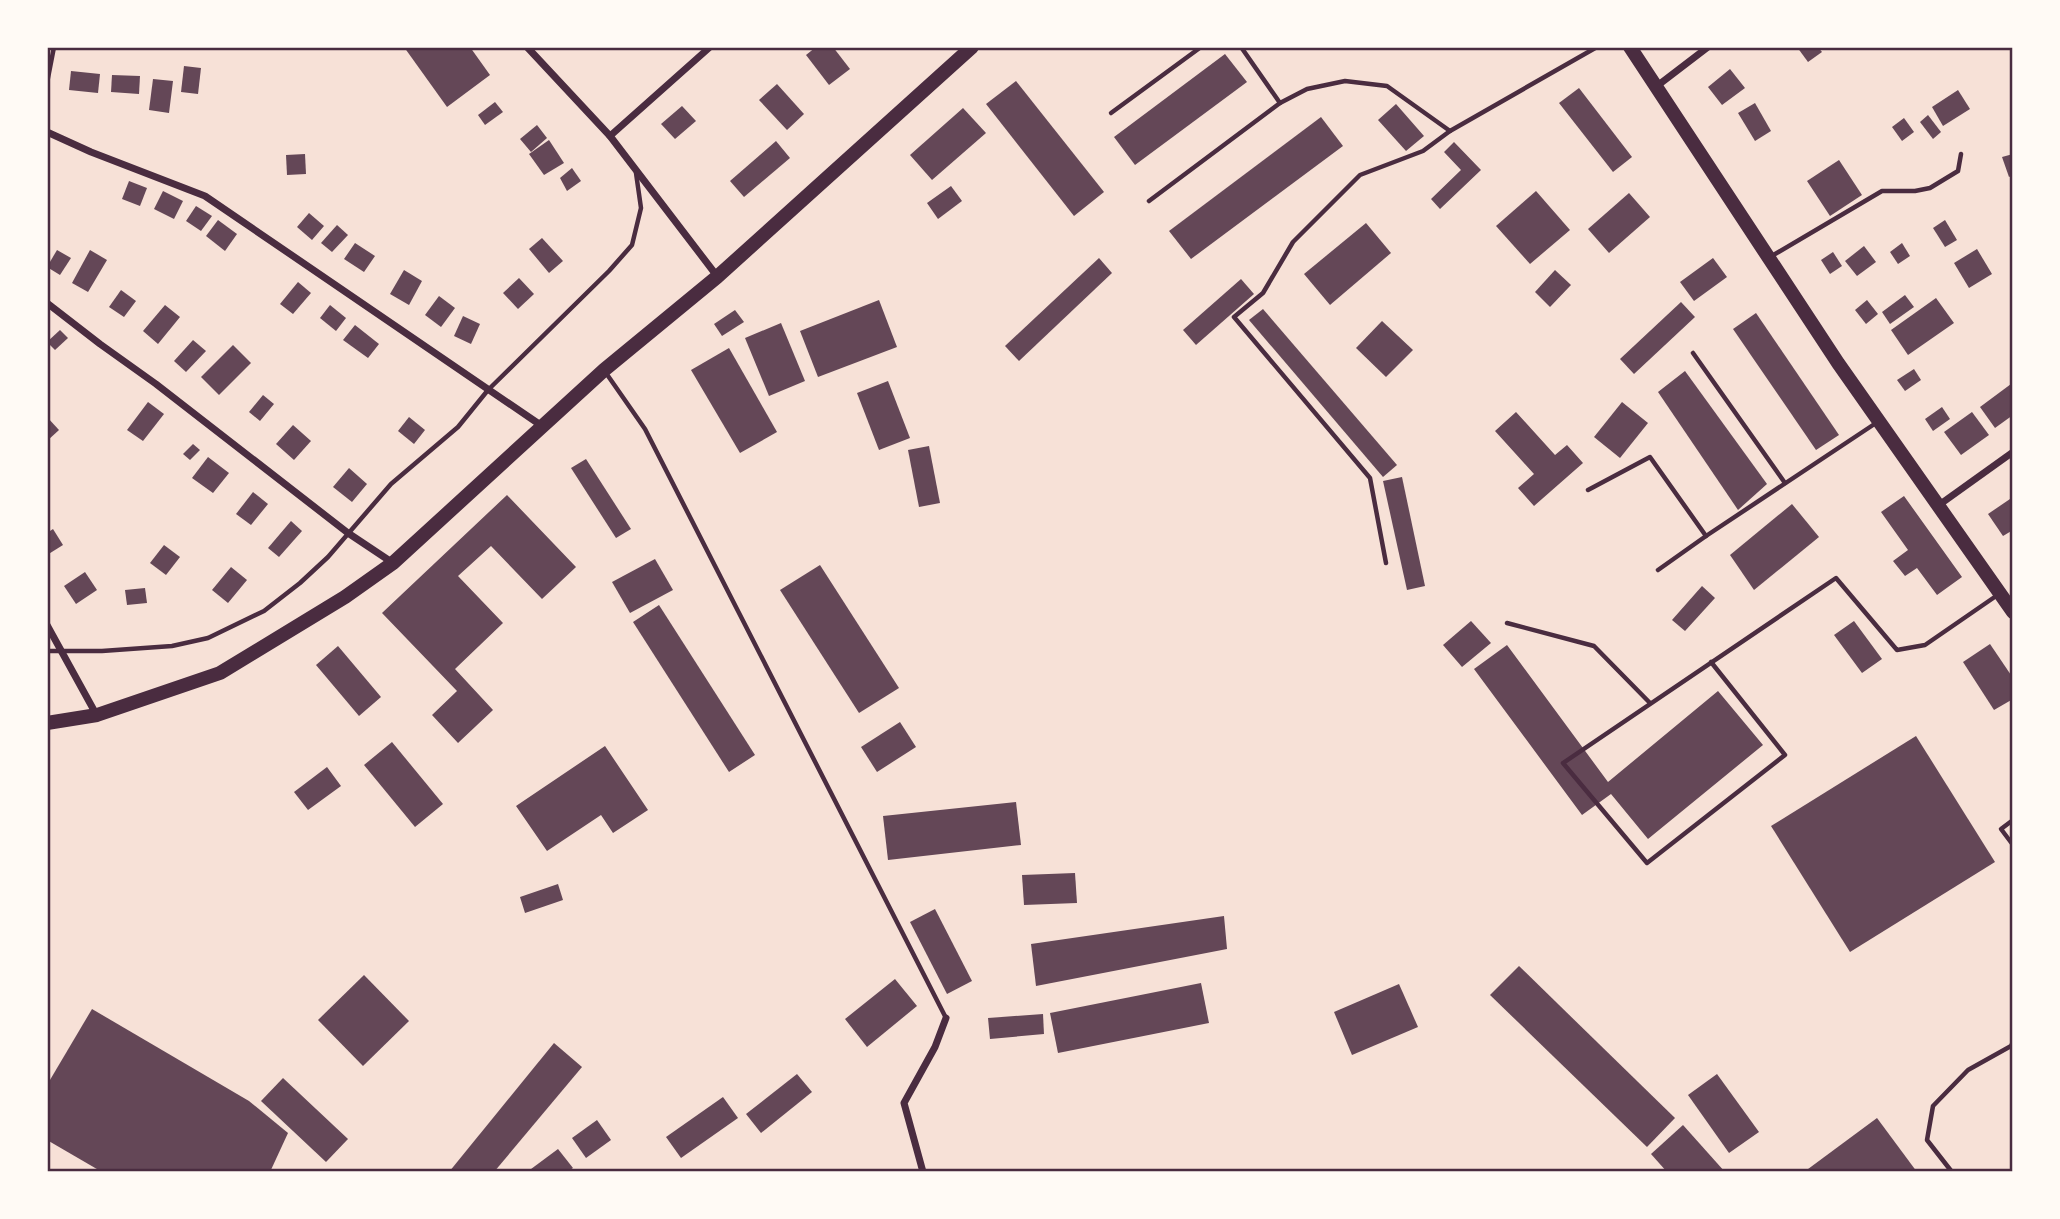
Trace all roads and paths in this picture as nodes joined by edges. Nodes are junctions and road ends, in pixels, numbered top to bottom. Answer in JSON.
{"nodes":[{"id":1,"x":54,"y":47,"type":"edge"},
{"id":2,"x":527,"y":47,"type":"edge"},
{"id":3,"x":710,"y":47,"type":"edge"},
{"id":4,"x":972,"y":47,"type":"edge"},
{"id":5,"x":1200,"y":47,"type":"edge"},
{"id":6,"x":1241,"y":47,"type":"edge"},
{"id":7,"x":1597,"y":47,"type":"edge"},
{"id":8,"x":1630,"y":47,"type":"edge"},
{"id":9,"x":1708,"y":47,"type":"edge"},
{"id":10,"x":47,"y":83,"type":"edge"},
{"id":11,"x":1657,"y":86,"type":"junction"},
{"id":12,"x":1280,"y":103,"type":"junction"},
{"id":13,"x":1111,"y":113,"type":"dead end"},
{"id":14,"x":1450,"y":131,"type":"junction"},
{"id":15,"x":47,"y":132,"type":"edge"},
{"id":16,"x":610,"y":136,"type":"junction"},
{"id":17,"x":1961,"y":154,"type":"dead end"},
{"id":18,"x":635,"y":170,"type":"junction"},
{"id":19,"x":1149,"y":201,"type":"dead end"},
{"id":20,"x":1770,"y":257,"type":"junction"},
{"id":21,"x":717,"y":277,"type":"junction"},
{"id":22,"x":47,"y":303,"type":"edge"},
{"id":23,"x":1693,"y":353,"type":"dead end"},
{"id":24,"x":604,"y":370,"type":"junction"},
{"id":25,"x":488,"y":390,"type":"junction"},
{"id":26,"x":1880,"y":421,"type":"junction"},
{"id":27,"x":543,"y":427,"type":"junction"},
{"id":28,"x":2013,"y":452,"type":"edge"},
{"id":29,"x":1785,"y":483,"type":"junction"},
{"id":30,"x":1588,"y":490,"type":"dead end"},
{"id":31,"x":1939,"y":505,"type":"junction"},
{"id":32,"x":348,"y":533,"type":"junction"},
{"id":33,"x":1706,"y":536,"type":"junction"},
{"id":34,"x":393,"y":563,"type":"junction"},
{"id":35,"x":1386,"y":563,"type":"dead end"},
{"id":36,"x":1658,"y":570,"type":"dead end"},
{"id":37,"x":2000,"y":594,"type":"junction"},
{"id":38,"x":2013,"y":612,"type":"edge"},
{"id":39,"x":1507,"y":623,"type":"dead end"},
{"id":40,"x":47,"y":625,"type":"edge"},
{"id":41,"x":47,"y":651,"type":"edge"},
{"id":42,"x":61,"y":651,"type":"junction"},
{"id":43,"x":1711,"y":662,"type":"junction"},
{"id":44,"x":1650,"y":703,"type":"junction"},
{"id":45,"x":97,"y":715,"type":"junction"},
{"id":46,"x":47,"y":723,"type":"edge"},
{"id":47,"x":2013,"y":820,"type":"edge"},
{"id":48,"x":2013,"y":845,"type":"edge"},
{"id":49,"x":946,"y":1018,"type":"joint"},
{"id":50,"x":2013,"y":1042,"type":"edge"},
{"id":51,"x":922,"y":1172,"type":"edge"},
{"id":52,"x":1952,"y":1172,"type":"edge"}],
"edges":[{"from":1,"to":10,"type":"lane"},
{"from":2,"to":16,"type":"street"},
{"from":3,"to":16,"type":"street"},
{"from":4,"to":21,"type":"main road"},
{"from":5,"to":13,"type":"lane"},
{"from":6,"to":12,"type":"lane"},
{"from":7,"to":14,"type":"lane"},
{"from":8,"to":11,"type":"main road"},
{"from":9,"to":11,"type":"street"},
{"from":11,"to":20,"type":"main road"},
{"from":12,"to":14,"type":"lane"},
{"from":12,"to":19,"type":"lane"},
{"from":14,"to":35,"type":"lane"},
{"from":15,"to":25,"type":"street"},
{"from":16,"to":18,"type":"street"},
{"from":17,"to":20,"type":"lane"},
{"from":18,"to":21,"type":"street"},
{"from":18,"to":25,"type":"lane"},
{"from":20,"to":26,"type":"main road"},
{"from":21,"to":24,"type":"main road"},
{"from":22,"to":32,"type":"street"},
{"from":23,"to":29,"type":"lane"},
{"from":24,"to":27,"type":"main road"},
{"from":24,"to":49,"type":"lane"},
{"from":25,"to":27,"type":"street"},
{"from":25,"to":32,"type":"lane"},
{"from":26,"to":29,"type":"lane"},
{"from":26,"to":31,"type":"main road"},
{"from":27,"to":34,"type":"main road"},
{"from":28,"to":31,"type":"street"},
{"from":29,"to":33,"type":"lane"},
{"from":30,"to":33,"type":"lane"},
{"from":31,"to":37,"type":"main road"},
{"from":32,"to":34,"type":"street"},
{"from":32,"to":42,"type":"lane"},
{"from":33,"to":36,"type":"lane"},
{"from":34,"to":45,"type":"main road"},
{"from":37,"to":38,"type":"main road"},
{"from":37,"to":43,"type":"lane"},
{"from":39,"to":44,"type":"lane"},
{"from":40,"to":42,"type":"street"},
{"from":41,"to":42,"type":"lane"},
{"from":42,"to":45,"type":"street"},
{"from":43,"to":44,"type":"lane"},
{"from":43,"to":44,"type":"lane"},
{"from":45,"to":46,"type":"main road"},
{"from":47,"to":48,"type":"lane"},
{"from":49,"to":51,"type":"street"},
{"from":50,"to":52,"type":"lane"}]}
